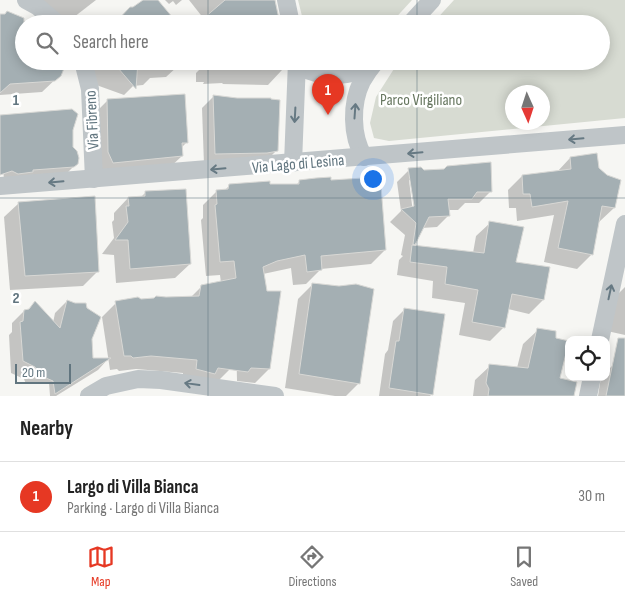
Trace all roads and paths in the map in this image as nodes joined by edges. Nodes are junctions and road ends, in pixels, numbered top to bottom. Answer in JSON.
{"nodes":[{"id":1,"x":26,"y":0,"type":"edge"},
{"id":2,"x":286,"y":0,"type":"edge"},
{"id":3,"x":432,"y":0,"type":"edge"},
{"id":4,"x":48,"y":15,"type":"edge"},
{"id":5,"x":289,"y":15,"type":"edge"},
{"id":6,"x":418,"y":15,"type":"edge"},
{"id":7,"x":86,"y":70,"type":"edge"},
{"id":8,"x":297,"y":70,"type":"edge"},
{"id":9,"x":308,"y":70,"type":"edge"},
{"id":10,"x":361,"y":70,"type":"edge"},
{"id":11,"x":370,"y":70,"type":"edge"},
{"id":12,"x":625,"y":135,"type":"edge"},
{"id":13,"x":364,"y":158,"type":"junction"},
{"id":14,"x":293,"y":163,"type":"junction"},
{"id":15,"x":94,"y":179,"type":"junction"},
{"id":16,"x":0,"y":186,"type":"edge"},
{"id":17,"x":625,"y":224,"type":"edge"},
{"id":18,"x":601,"y":336,"type":"edge"},
{"id":19,"x":591,"y":381,"type":"edge"},
{"id":20,"x":89,"y":396,"type":"edge"},
{"id":21,"x":275,"y":396,"type":"edge"},
{"id":22,"x":588,"y":396,"type":"edge"}],
"edges":[{"from":1,"to":4,"type":"street"},
{"from":2,"to":5,"type":"street"},
{"from":3,"to":6,"type":"street"},
{"from":7,"to":15,"type":"street","name":"Via Fibreno"},
{"from":8,"to":14,"type":"street","one_way":true},
{"from":9,"to":10,"type":"street"},
{"from":13,"to":11,"type":"street","one_way":true},
{"from":12,"to":13,"type":"street","name":"Via Lago di Lesina","one_way":true},
{"from":13,"to":14,"type":"street","name":"Via Lago di Lesina"},
{"from":14,"to":15,"type":"street","name":"Via Lago di Lesina","one_way":true},
{"from":15,"to":16,"type":"street","name":"Via Lago di Lesina","one_way":true},
{"from":18,"to":17,"type":"street","one_way":true},
{"from":19,"to":22,"type":"street"},
{"from":21,"to":20,"type":"street","one_way":true}]}
